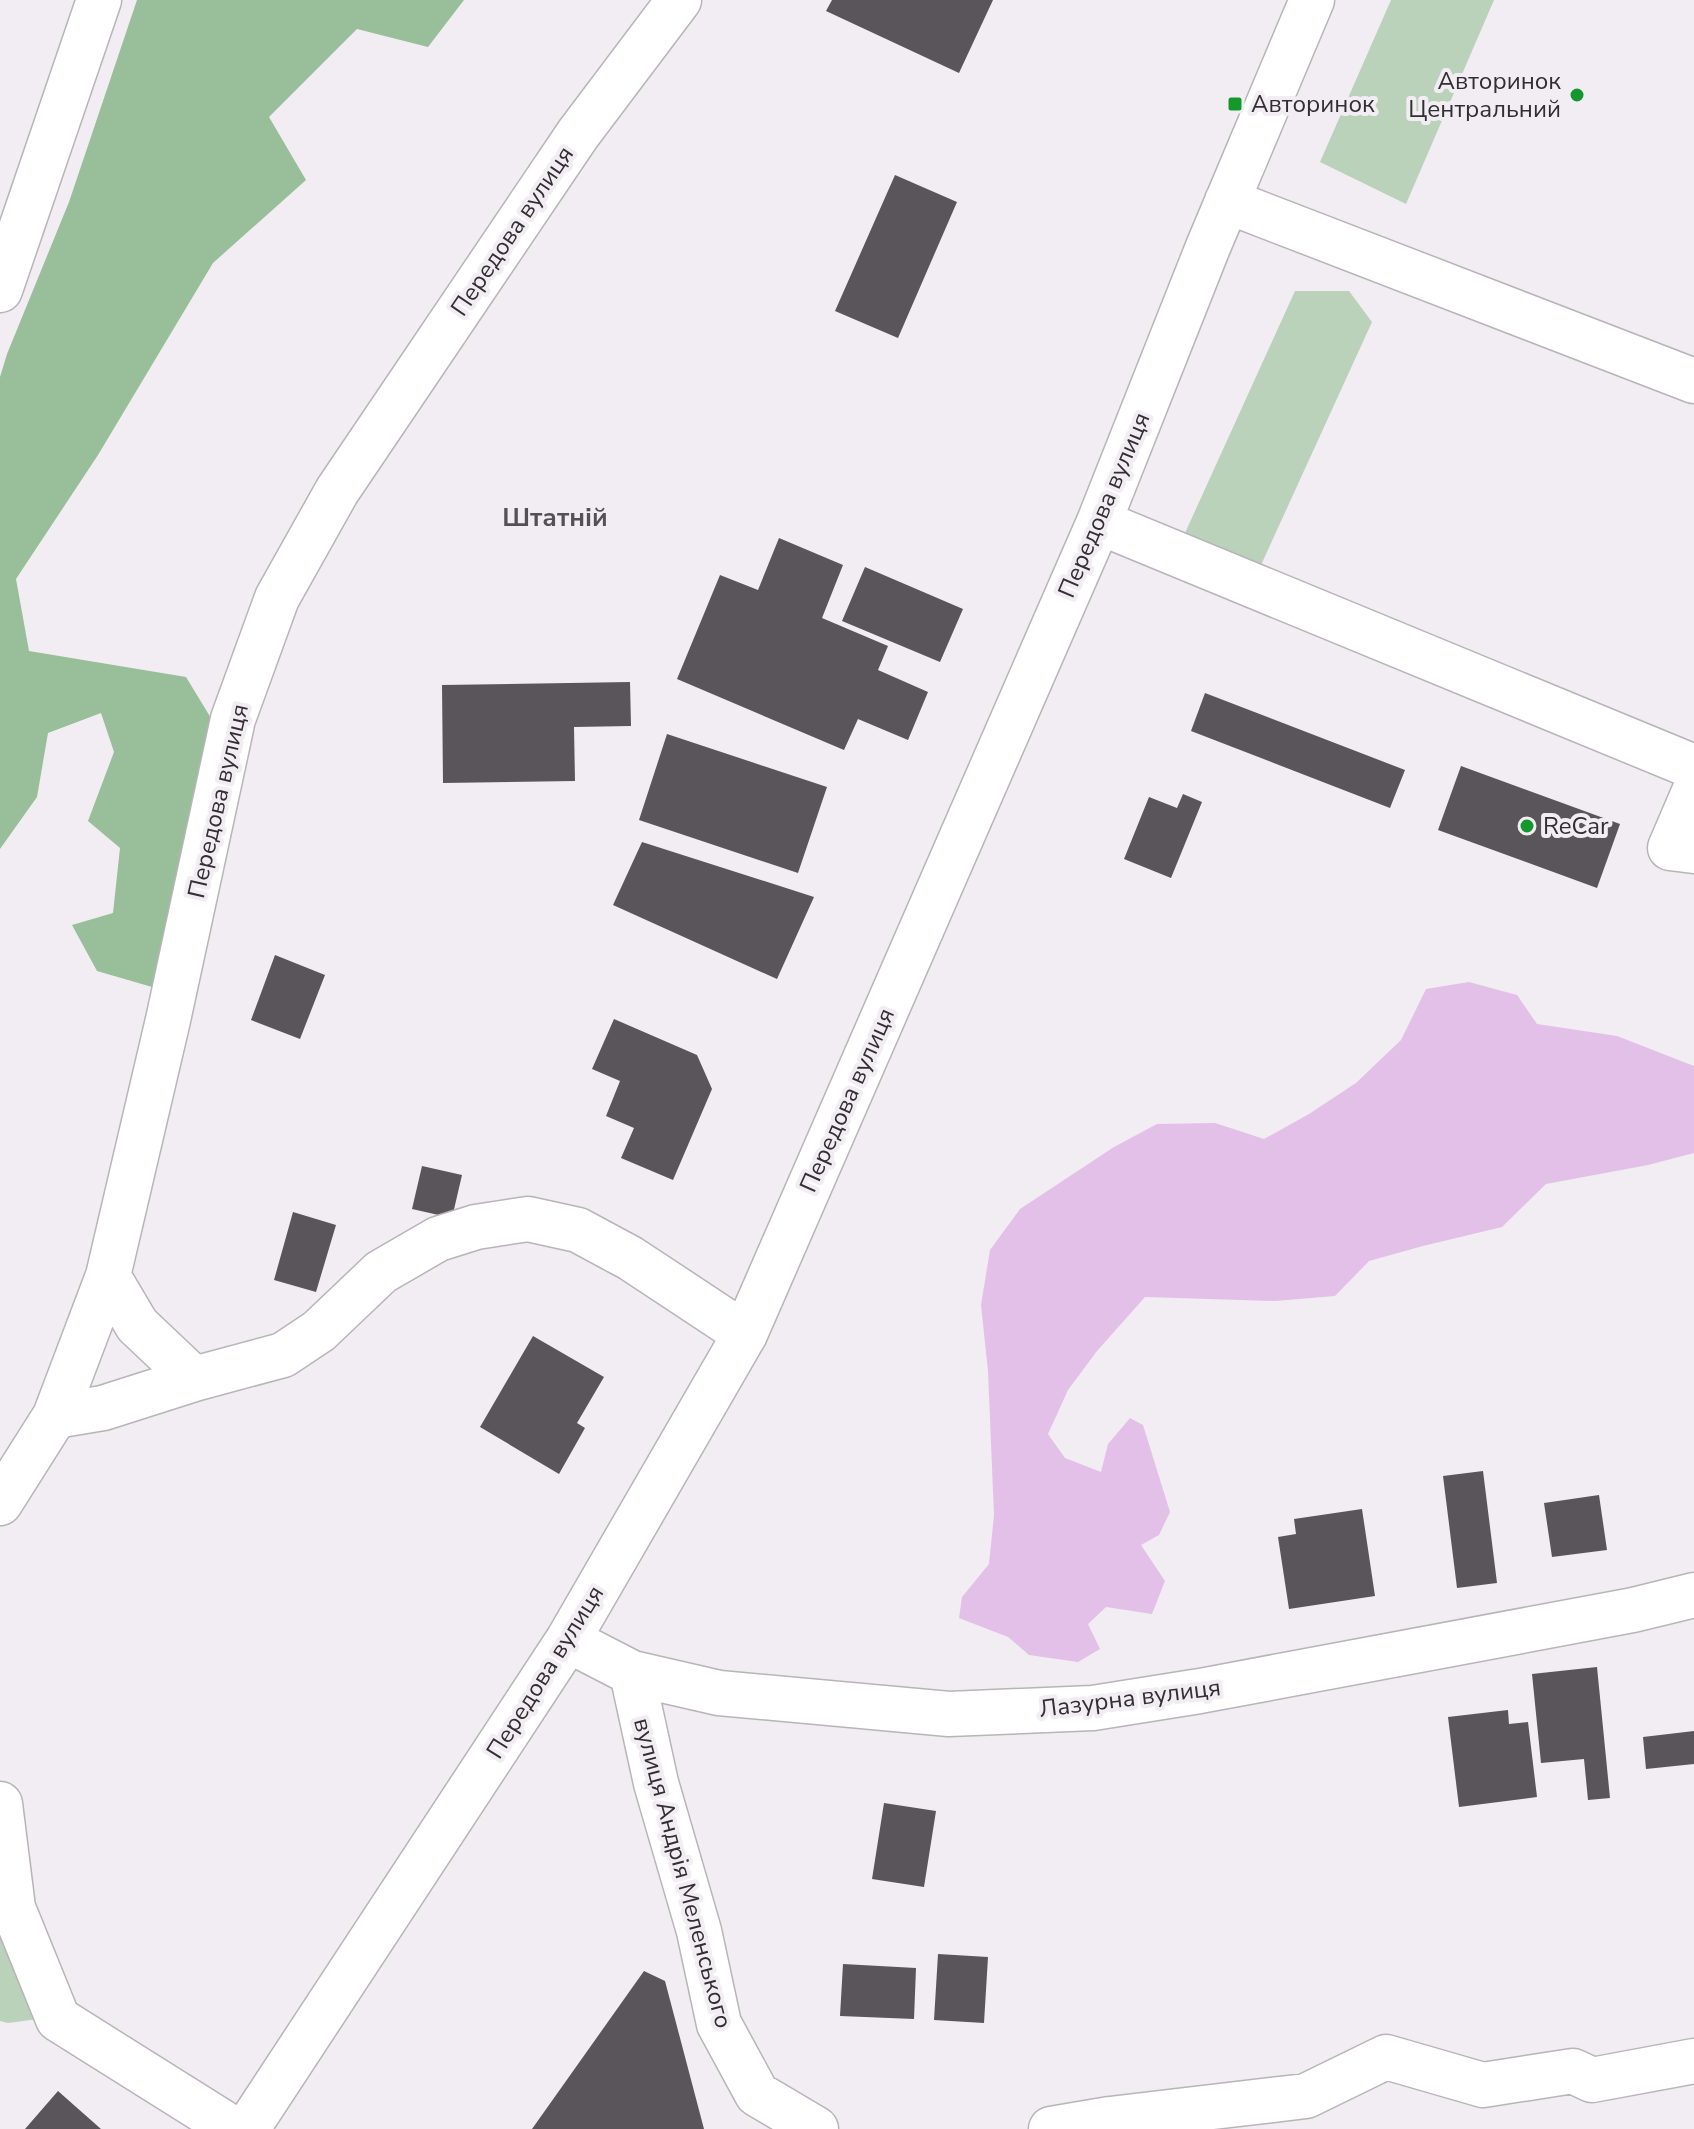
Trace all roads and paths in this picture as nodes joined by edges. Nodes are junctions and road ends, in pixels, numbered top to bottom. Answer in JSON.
{"nodes":[{"id":1,"x":99,"y":0,"type":"edge"},
{"id":2,"x":679,"y":0,"type":"edge"},
{"id":3,"x":1312,"y":0,"type":"edge"},
{"id":4,"x":1227,"y":201,"type":"junction"},
{"id":5,"x":0,"y":290,"type":"edge"},
{"id":6,"x":1694,"y":381,"type":"edge"},
{"id":7,"x":1099,"y":522,"type":"junction"},
{"id":8,"x":1694,"y":767,"type":"edge"},
{"id":9,"x":1694,"y":792,"type":"edge"},
{"id":10,"x":1694,"y":851,"type":"edge"},
{"id":11,"x":108,"y":1276,"type":"junction"},
{"id":12,"x":745,"y":1334,"type":"junction"},
{"id":13,"x":194,"y":1379,"type":"junction"},
{"id":14,"x":55,"y":1416,"type":"junction"},
{"id":15,"x":0,"y":1503,"type":"edge"},
{"id":16,"x":1694,"y":1595,"type":"edge"},
{"id":17,"x":568,"y":1640,"type":"junction"},
{"id":18,"x":632,"y":1673,"type":"junction"},
{"id":19,"x":0,"y":1804,"type":"edge"},
{"id":20,"x":1694,"y":2061,"type":"edge"},
{"id":21,"x":761,"y":2111,"type":"edge"},
{"id":22,"x":233,"y":2129,"type":"edge"},
{"id":23,"x":247,"y":2129,"type":"edge"},
{"id":24,"x":816,"y":2129,"type":"edge"},
{"id":25,"x":1051,"y":2129,"type":"edge"}],
"edges":[{"from":1,"to":5,"type":"street"},
{"from":2,"to":11,"type":"street","name":"Передова вулиця"},
{"from":3,"to":4,"type":"street","name":"Передова вулиця"},
{"from":4,"to":6,"type":"street"},
{"from":4,"to":7,"type":"street","name":"Передова вулиця"},
{"from":7,"to":8,"type":"street"},
{"from":7,"to":12,"type":"street","name":"Передова вулиця"},
{"from":9,"to":10,"type":"street"},
{"from":11,"to":13,"type":"street"},
{"from":11,"to":14,"type":"street","name":"Передова вулиця"},
{"from":12,"to":13,"type":"street"},
{"from":12,"to":17,"type":"street","name":"Передова вулиця"},
{"from":13,"to":14,"type":"street"},
{"from":14,"to":15,"type":"street","name":"Передова вулиця"},
{"from":16,"to":18,"type":"street","name":"Лазурна вулиця"},
{"from":17,"to":18,"type":"street","name":"Лазурна вулиця"},
{"from":17,"to":23,"type":"street","name":"Передова вулиця"},
{"from":18,"to":21,"type":"street","name":"вулиця Андрія Меленського"},
{"from":19,"to":22,"type":"street"},
{"from":20,"to":25,"type":"street"},
{"from":21,"to":24,"type":"street","name":"вулиця Андрія Меленського"}]}
